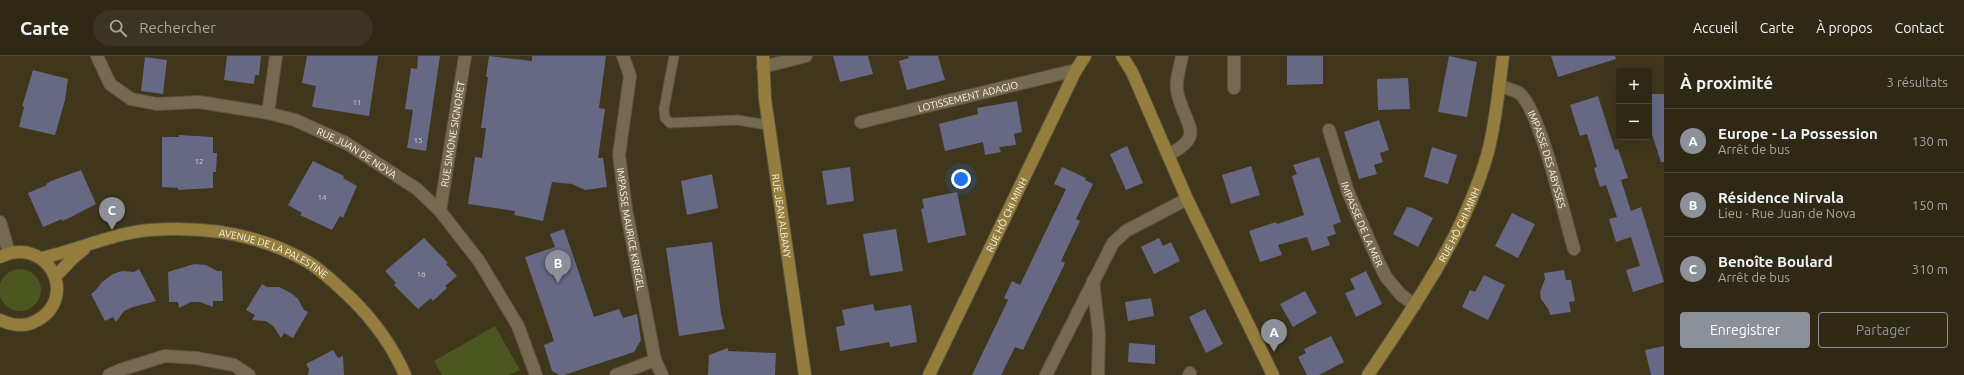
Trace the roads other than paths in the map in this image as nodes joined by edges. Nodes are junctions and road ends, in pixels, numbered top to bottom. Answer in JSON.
{"nodes":[{"id":1,"x":97,"y":56,"type":"edge"},
{"id":2,"x":276,"y":56,"type":"edge"},
{"id":3,"x":465,"y":56,"type":"edge"},
{"id":4,"x":623,"y":56,"type":"edge"},
{"id":5,"x":674,"y":56,"type":"edge"},
{"id":6,"x":806,"y":56,"type":"edge"},
{"id":7,"x":1085,"y":56,"type":"edge"},
{"id":8,"x":1122,"y":56,"type":"edge"},
{"id":9,"x":1182,"y":56,"type":"edge"},
{"id":10,"x":1234,"y":56,"type":"edge"},
{"id":11,"x":1503,"y":56,"type":"edge"},
{"id":12,"x":763,"y":62,"type":"edge"},
{"id":13,"x":1076,"y":70,"type":"junction"},
{"id":14,"x":1499,"y":86,"type":"junction"},
{"id":15,"x":1234,"y":88,"type":"dead end"},
{"id":16,"x":268,"y":113,"type":"junction"},
{"id":17,"x":861,"y":122,"type":"dead end"},
{"id":18,"x":768,"y":125,"type":"junction"},
{"id":19,"x":1329,"y":130,"type":"dead end"},
{"id":20,"x":1168,"y":155,"type":"junction"},
{"id":21,"x":1187,"y":199,"type":"junction"},
{"id":22,"x":440,"y":211,"type":"junction"},
{"id":23,"x":0,"y":222,"type":"edge"},
{"id":24,"x":93,"y":242,"type":"junction"},
{"id":25,"x":1574,"y":249,"type":"dead end"},
{"id":26,"x":4,"y":255,"type":"edge"},
{"id":27,"x":42,"y":258,"type":"junction"},
{"id":28,"x":55,"y":277,"type":"junction"},
{"id":29,"x":1093,"y":281,"type":"junction"},
{"id":30,"x":1415,"y":305,"type":"junction"},
{"id":31,"x":0,"y":320,"type":"edge"},
{"id":32,"x":655,"y":360,"type":"junction"},
{"id":33,"x":109,"y":375,"type":"edge"},
{"id":34,"x":249,"y":375,"type":"edge"},
{"id":35,"x":405,"y":375,"type":"edge"},
{"id":36,"x":536,"y":375,"type":"edge"},
{"id":37,"x":616,"y":375,"type":"edge"},
{"id":38,"x":662,"y":375,"type":"edge"},
{"id":39,"x":805,"y":375,"type":"edge"},
{"id":40,"x":929,"y":375,"type":"edge"},
{"id":41,"x":1046,"y":375,"type":"edge"},
{"id":42,"x":1098,"y":375,"type":"edge"},
{"id":43,"x":1273,"y":375,"type":"edge"},
{"id":44,"x":1368,"y":375,"type":"edge"}],
"edges":[{"from":1,"to":16,"type":"street","name":"RUE JUAN DE NOVA"},
{"from":2,"to":16,"type":"street"},
{"from":3,"to":22,"type":"street","name":"RUE SIMONE SIGNORET"},
{"from":4,"to":32,"type":"street","name":"IMPASSE MAURICE KRIEGEL"},
{"from":5,"to":18,"type":"lane"},
{"from":6,"to":12,"type":"street"},
{"from":7,"to":13,"type":"street","name":"RUE HÔ CHI MINH"},
{"from":8,"to":20,"type":"street"},
{"from":9,"to":20,"type":"street"},
{"from":10,"to":15,"type":"street"},
{"from":11,"to":14,"type":"street","name":"RUE HÔ CHI MINH"},
{"from":12,"to":18,"type":"street","name":"RUE JEAN ALBANY"},
{"from":13,"to":17,"type":"street","name":"LOTISSEMENT ADAGIO"},
{"from":13,"to":40,"type":"street","name":"RUE HÔ CHI MINH"},
{"from":14,"to":25,"type":"street","name":"IMPASSE DES ABYSSES"},
{"from":14,"to":30,"type":"street","name":"RUE HÔ CHI MINH"},
{"from":16,"to":22,"type":"street","name":"RUE JUAN DE NOVA"},
{"from":18,"to":39,"type":"street","name":"RUE JEAN ALBANY"},
{"from":19,"to":30,"type":"street","name":"IMPASSE DE LA MER"},
{"from":20,"to":21,"type":"street"},
{"from":21,"to":29,"type":"street"},
{"from":21,"to":43,"type":"street"},
{"from":22,"to":36,"type":"street","name":"RUE JUAN DE NOVA"},
{"from":23,"to":26,"type":"street"},
{"from":24,"to":27,"type":"street","name":"AVENUE DE LA PALESTINE"},
{"from":24,"to":28,"type":"street","name":"AVENUE DE LA PALESTINE"},
{"from":24,"to":35,"type":"street","name":"AVENUE DE LA PALESTINE"},
{"from":26,"to":27,"type":"street"},
{"from":27,"to":28,"type":"street"},
{"from":28,"to":31,"type":"street"},
{"from":29,"to":41,"type":"street"},
{"from":29,"to":42,"type":"street"},
{"from":30,"to":44,"type":"street","name":"RUE HÔ CHI MINH"},
{"from":32,"to":37,"type":"street"},
{"from":32,"to":38,"type":"street","name":"IMPASSE MAURICE KRIEGEL"},
{"from":33,"to":34,"type":"street"}]}
